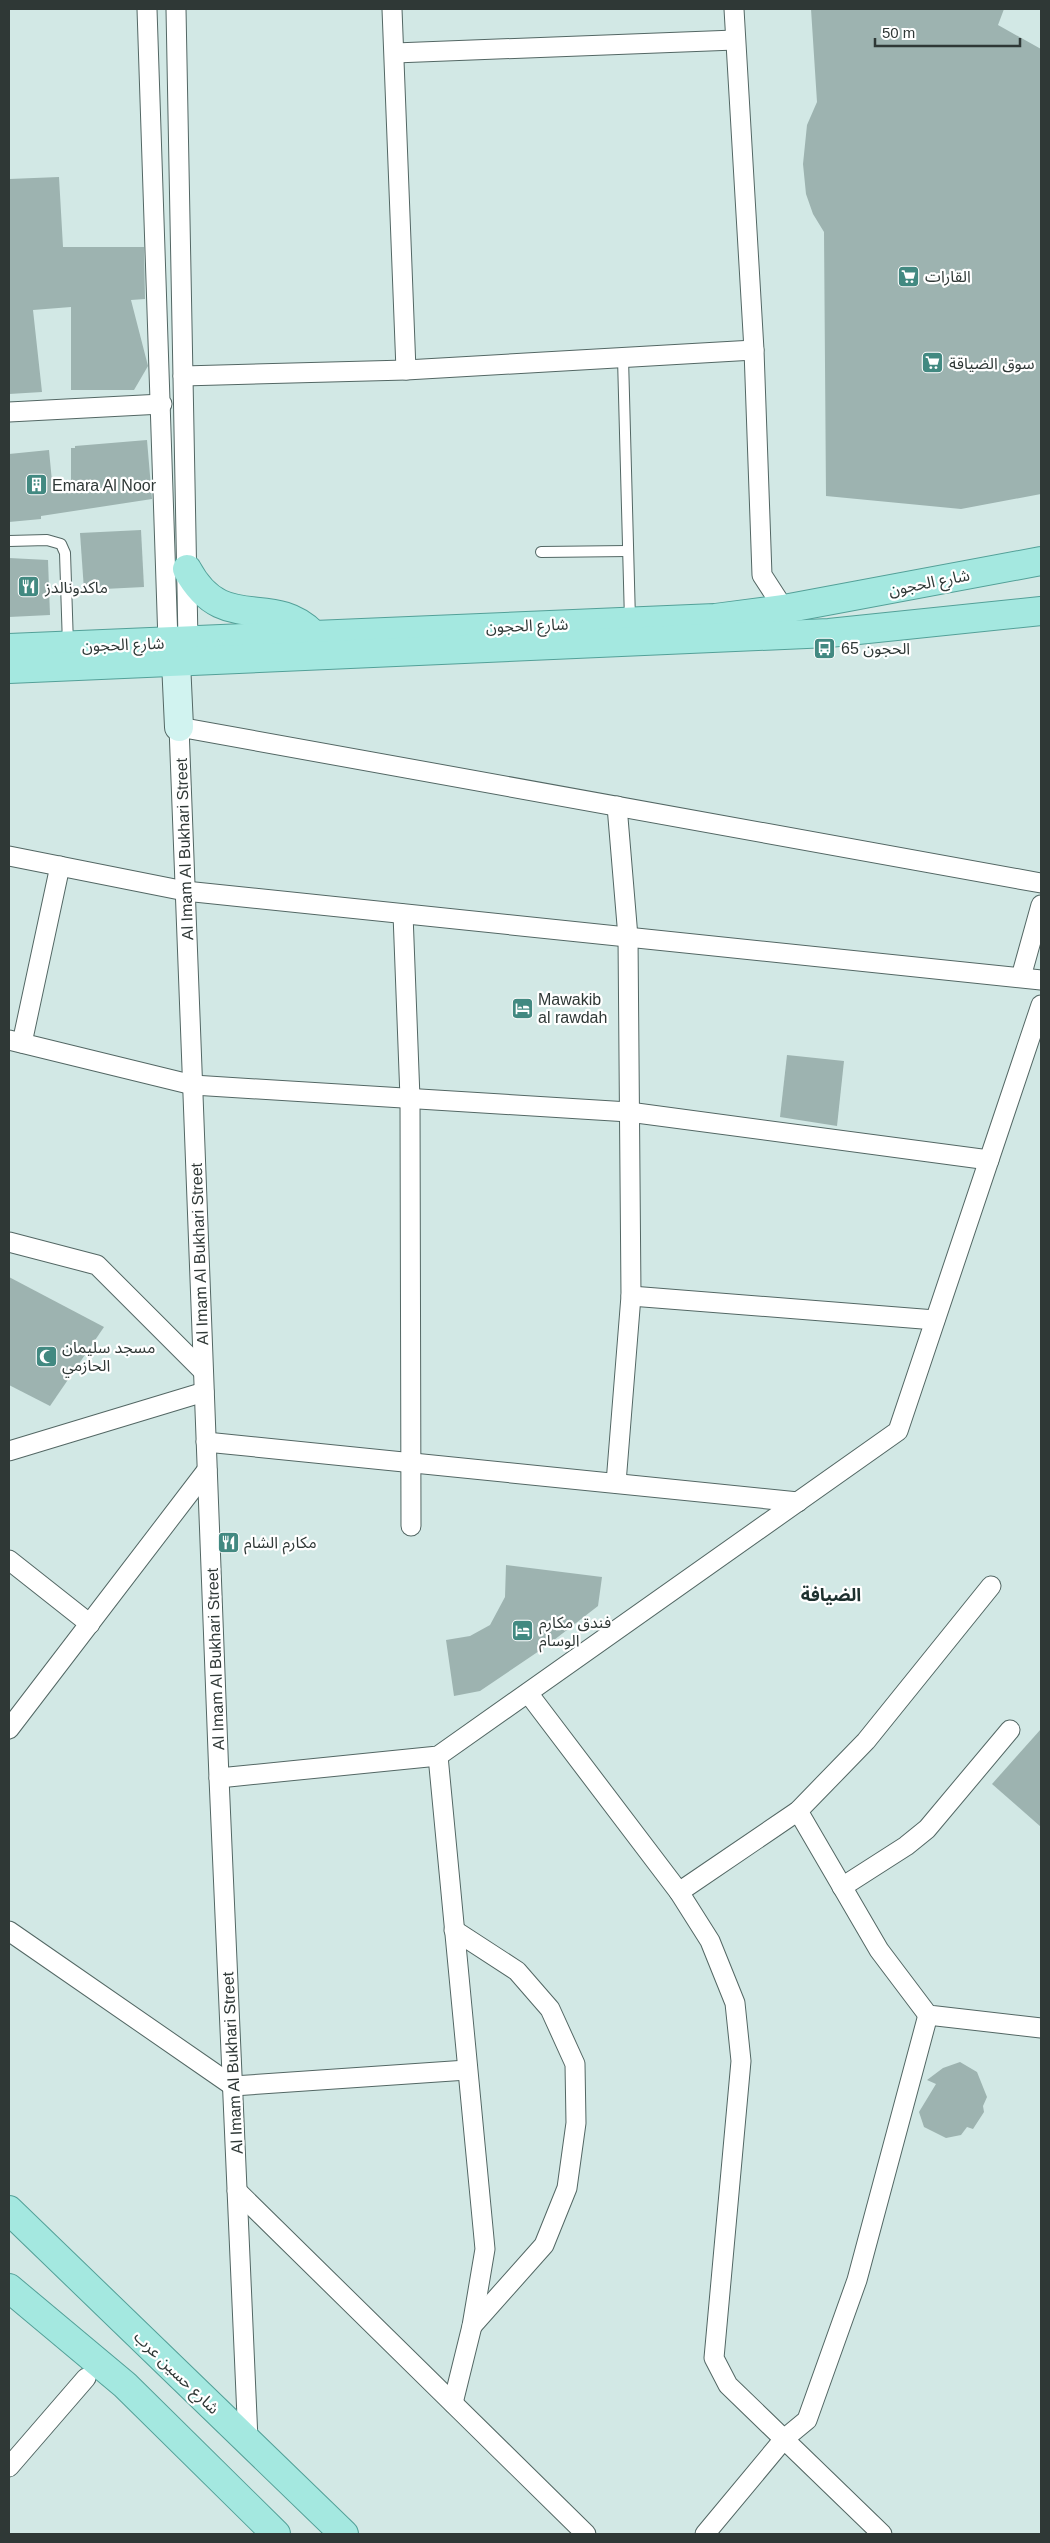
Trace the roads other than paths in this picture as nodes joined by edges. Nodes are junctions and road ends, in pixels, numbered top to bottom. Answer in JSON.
{"nodes":[{"id":1,"x":147,"y":9,"type":"edge"},
{"id":2,"x":176,"y":9,"type":"edge"},
{"id":3,"x":392,"y":9,"type":"edge"},
{"id":4,"x":734,"y":9,"type":"edge"},
{"id":5,"x":735,"y":40,"type":"junction"},
{"id":6,"x":395,"y":53,"type":"junction"},
{"id":7,"x":754,"y":350,"type":"junction"},
{"id":8,"x":623,"y":358,"type":"junction"},
{"id":9,"x":406,"y":370,"type":"junction"},
{"id":10,"x":183,"y":376,"type":"junction"},
{"id":11,"x":162,"y":404,"type":"junction"},
{"id":12,"x":9,"y":412,"type":"edge"},
{"id":13,"x":9,"y":541,"type":"edge"},
{"id":14,"x":628,"y":551,"type":"junction"},
{"id":15,"x":540,"y":552,"type":"dead end"},
{"id":16,"x":1041,"y":561,"type":"edge"},
{"id":17,"x":187,"y":569,"type":"junction"},
{"id":18,"x":784,"y":609,"type":"junction"},
{"id":19,"x":1041,"y":611,"type":"edge"},
{"id":20,"x":630,"y":621,"type":"junction"},
{"id":21,"x":312,"y":634,"type":"junction"},
{"id":22,"x":68,"y":646,"type":"junction"},
{"id":23,"x":9,"y":648,"type":"edge"},
{"id":24,"x":177,"y":648,"type":"junction"},
{"id":25,"x":9,"y":669,"type":"edge"},
{"id":26,"x":179,"y":727,"type":"junction"},
{"id":27,"x":617,"y":806,"type":"junction"},
{"id":28,"x":9,"y":856,"type":"edge"},
{"id":29,"x":60,"y":866,"type":"junction"},
{"id":30,"x":1041,"y":883,"type":"edge"},
{"id":31,"x":185,"y":891,"type":"junction"},
{"id":32,"x":1041,"y":905,"type":"edge"},
{"id":33,"x":403,"y":914,"type":"junction"},
{"id":34,"x":628,"y":937,"type":"junction"},
{"id":35,"x":1021,"y":978,"type":"junction"},
{"id":36,"x":1041,"y":980,"type":"edge"},
{"id":37,"x":1041,"y":1005,"type":"edge"},
{"id":38,"x":15,"y":1041,"type":"edge"},
{"id":39,"x":193,"y":1085,"type":"junction"},
{"id":40,"x":410,"y":1098,"type":"junction"},
{"id":41,"x":629,"y":1112,"type":"junction"},
{"id":42,"x":989,"y":1160,"type":"junction"},
{"id":43,"x":9,"y":1242,"type":"edge"},
{"id":44,"x":631,"y":1296,"type":"junction"},
{"id":45,"x":935,"y":1320,"type":"junction"},
{"id":46,"x":204,"y":1371,"type":"junction"},
{"id":47,"x":204,"y":1392,"type":"junction"},
{"id":48,"x":206,"y":1442,"type":"junction"},
{"id":49,"x":9,"y":1451,"type":"edge"},
{"id":50,"x":412,"y":1464,"type":"junction"},
{"id":51,"x":207,"y":1470,"type":"junction"},
{"id":52,"x":616,"y":1483,"type":"junction"},
{"id":53,"x":798,"y":1502,"type":"junction"},
{"id":54,"x":411,"y":1526,"type":"dead end"},
{"id":55,"x":9,"y":1560,"type":"edge"},
{"id":56,"x":991,"y":1586,"type":"dead end"},
{"id":57,"x":90,"y":1624,"type":"junction"},
{"id":58,"x":528,"y":1693,"type":"junction"},
{"id":59,"x":9,"y":1729,"type":"edge"},
{"id":60,"x":1010,"y":1730,"type":"dead end"},
{"id":61,"x":438,"y":1756,"type":"junction"},
{"id":62,"x":219,"y":1778,"type":"junction"},
{"id":63,"x":798,"y":1811,"type":"junction"},
{"id":64,"x":842,"y":1887,"type":"junction"},
{"id":65,"x":679,"y":1892,"type":"junction"},
{"id":66,"x":454,"y":1930,"type":"junction"},
{"id":67,"x":9,"y":1931,"type":"edge"},
{"id":68,"x":928,"y":2015,"type":"junction"},
{"id":69,"x":1041,"y":2028,"type":"edge"},
{"id":70,"x":467,"y":2070,"type":"junction"},
{"id":71,"x":233,"y":2086,"type":"junction"},
{"id":72,"x":237,"y":2192,"type":"junction"},
{"id":73,"x":9,"y":2210,"type":"edge"},
{"id":74,"x":9,"y":2288,"type":"edge"},
{"id":75,"x":472,"y":2326,"type":"junction"},
{"id":76,"x":86,"y":2378,"type":"dead end"},
{"id":77,"x":453,"y":2403,"type":"junction"},
{"id":78,"x":784,"y":2438,"type":"junction"},
{"id":79,"x":248,"y":2440,"type":"junction"},
{"id":80,"x":9,"y":2467,"type":"edge"},
{"id":81,"x":276,"y":2534,"type":"edge"},
{"id":82,"x":344,"y":2534,"type":"edge"},
{"id":83,"x":586,"y":2534,"type":"edge"},
{"id":84,"x":705,"y":2534,"type":"edge"},
{"id":85,"x":882,"y":2534,"type":"edge"}],
"edges":[{"from":1,"to":11,"type":"street"},
{"from":2,"to":10,"type":"street"},
{"from":3,"to":6,"type":"street"},
{"from":4,"to":5,"type":"street"},
{"from":5,"to":6,"type":"street"},
{"from":5,"to":7,"type":"street"},
{"from":6,"to":9,"type":"street"},
{"from":7,"to":8,"type":"street"},
{"from":7,"to":18,"type":"street"},
{"from":8,"to":9,"type":"street"},
{"from":8,"to":14,"type":"lane"},
{"from":9,"to":10,"type":"street"},
{"from":10,"to":17,"type":"street"},
{"from":11,"to":12,"type":"street"},
{"from":11,"to":24,"type":"street"},
{"from":13,"to":22,"type":"lane"},
{"from":14,"to":15,"type":"lane"},
{"from":14,"to":20,"type":"lane"},
{"from":16,"to":18,"type":"main road","name":"شارع الحجون"},
{"from":17,"to":21,"type":"main road"},
{"from":17,"to":24,"type":"street"},
{"from":18,"to":20,"type":"main road","name":"شارع الحجون"},
{"from":19,"to":24,"type":"main road","name":"شارع الحجون"},
{"from":20,"to":21,"type":"main road","name":"شارع الحجون"},
{"from":21,"to":24,"type":"main road","name":"شارع الحجون"},
{"from":22,"to":23,"type":"main road","name":"شارع الحجون"},
{"from":22,"to":24,"type":"main road","name":"شارع الحجون"},
{"from":24,"to":25,"type":"main road","name":"شارع الحجون"},
{"from":24,"to":26,"type":"street"},
{"from":26,"to":27,"type":"street"},
{"from":26,"to":31,"type":"street","name":"Al Imam Al Bukhari Street"},
{"from":27,"to":30,"type":"street"},
{"from":27,"to":34,"type":"street"},
{"from":28,"to":29,"type":"street"},
{"from":29,"to":31,"type":"street"},
{"from":29,"to":38,"type":"street"},
{"from":31,"to":33,"type":"street"},
{"from":31,"to":39,"type":"street","name":"Al Imam Al Bukhari Street"},
{"from":32,"to":35,"type":"street"},
{"from":33,"to":34,"type":"street"},
{"from":33,"to":40,"type":"street"},
{"from":34,"to":35,"type":"street"},
{"from":34,"to":41,"type":"street"},
{"from":35,"to":36,"type":"street"},
{"from":37,"to":42,"type":"street"},
{"from":38,"to":39,"type":"street"},
{"from":39,"to":40,"type":"street"},
{"from":39,"to":46,"type":"street","name":"Al Imam Al Bukhari Street"},
{"from":40,"to":41,"type":"street"},
{"from":40,"to":50,"type":"street"},
{"from":41,"to":42,"type":"street"},
{"from":41,"to":44,"type":"street"},
{"from":42,"to":45,"type":"street"},
{"from":43,"to":46,"type":"street"},
{"from":44,"to":45,"type":"street"},
{"from":44,"to":52,"type":"street"},
{"from":45,"to":53,"type":"street"},
{"from":46,"to":47,"type":"street","name":"Al Imam Al Bukhari Street"},
{"from":47,"to":48,"type":"street","name":"Al Imam Al Bukhari Street"},
{"from":47,"to":49,"type":"street"},
{"from":48,"to":50,"type":"street"},
{"from":48,"to":51,"type":"street","name":"Al Imam Al Bukhari Street"},
{"from":50,"to":52,"type":"street"},
{"from":50,"to":54,"type":"street"},
{"from":51,"to":57,"type":"street"},
{"from":51,"to":62,"type":"street","name":"Al Imam Al Bukhari Street"},
{"from":52,"to":53,"type":"street"},
{"from":53,"to":58,"type":"street"},
{"from":55,"to":57,"type":"street"},
{"from":56,"to":63,"type":"street"},
{"from":57,"to":59,"type":"street"},
{"from":58,"to":61,"type":"street"},
{"from":58,"to":65,"type":"street"},
{"from":60,"to":64,"type":"street"},
{"from":61,"to":62,"type":"street"},
{"from":61,"to":66,"type":"street"},
{"from":62,"to":71,"type":"street","name":"Al Imam Al Bukhari Street"},
{"from":63,"to":64,"type":"street"},
{"from":63,"to":65,"type":"street"},
{"from":64,"to":68,"type":"street"},
{"from":65,"to":78,"type":"street"},
{"from":66,"to":70,"type":"street"},
{"from":66,"to":75,"type":"street"},
{"from":67,"to":71,"type":"street"},
{"from":68,"to":69,"type":"street"},
{"from":68,"to":78,"type":"street"},
{"from":70,"to":71,"type":"street"},
{"from":70,"to":75,"type":"street"},
{"from":71,"to":72,"type":"street","name":"Al Imam Al Bukhari Street"},
{"from":72,"to":77,"type":"street"},
{"from":72,"to":79,"type":"street","name":"Al Imam Al Bukhari Street"},
{"from":73,"to":79,"type":"main road","name":"شارع حسين عرب"},
{"from":74,"to":81,"type":"main road"},
{"from":75,"to":77,"type":"street"},
{"from":76,"to":80,"type":"street"},
{"from":77,"to":83,"type":"street"},
{"from":78,"to":84,"type":"street"},
{"from":78,"to":85,"type":"street"},
{"from":79,"to":82,"type":"main road","name":"شارع حسين عرب"}]}
